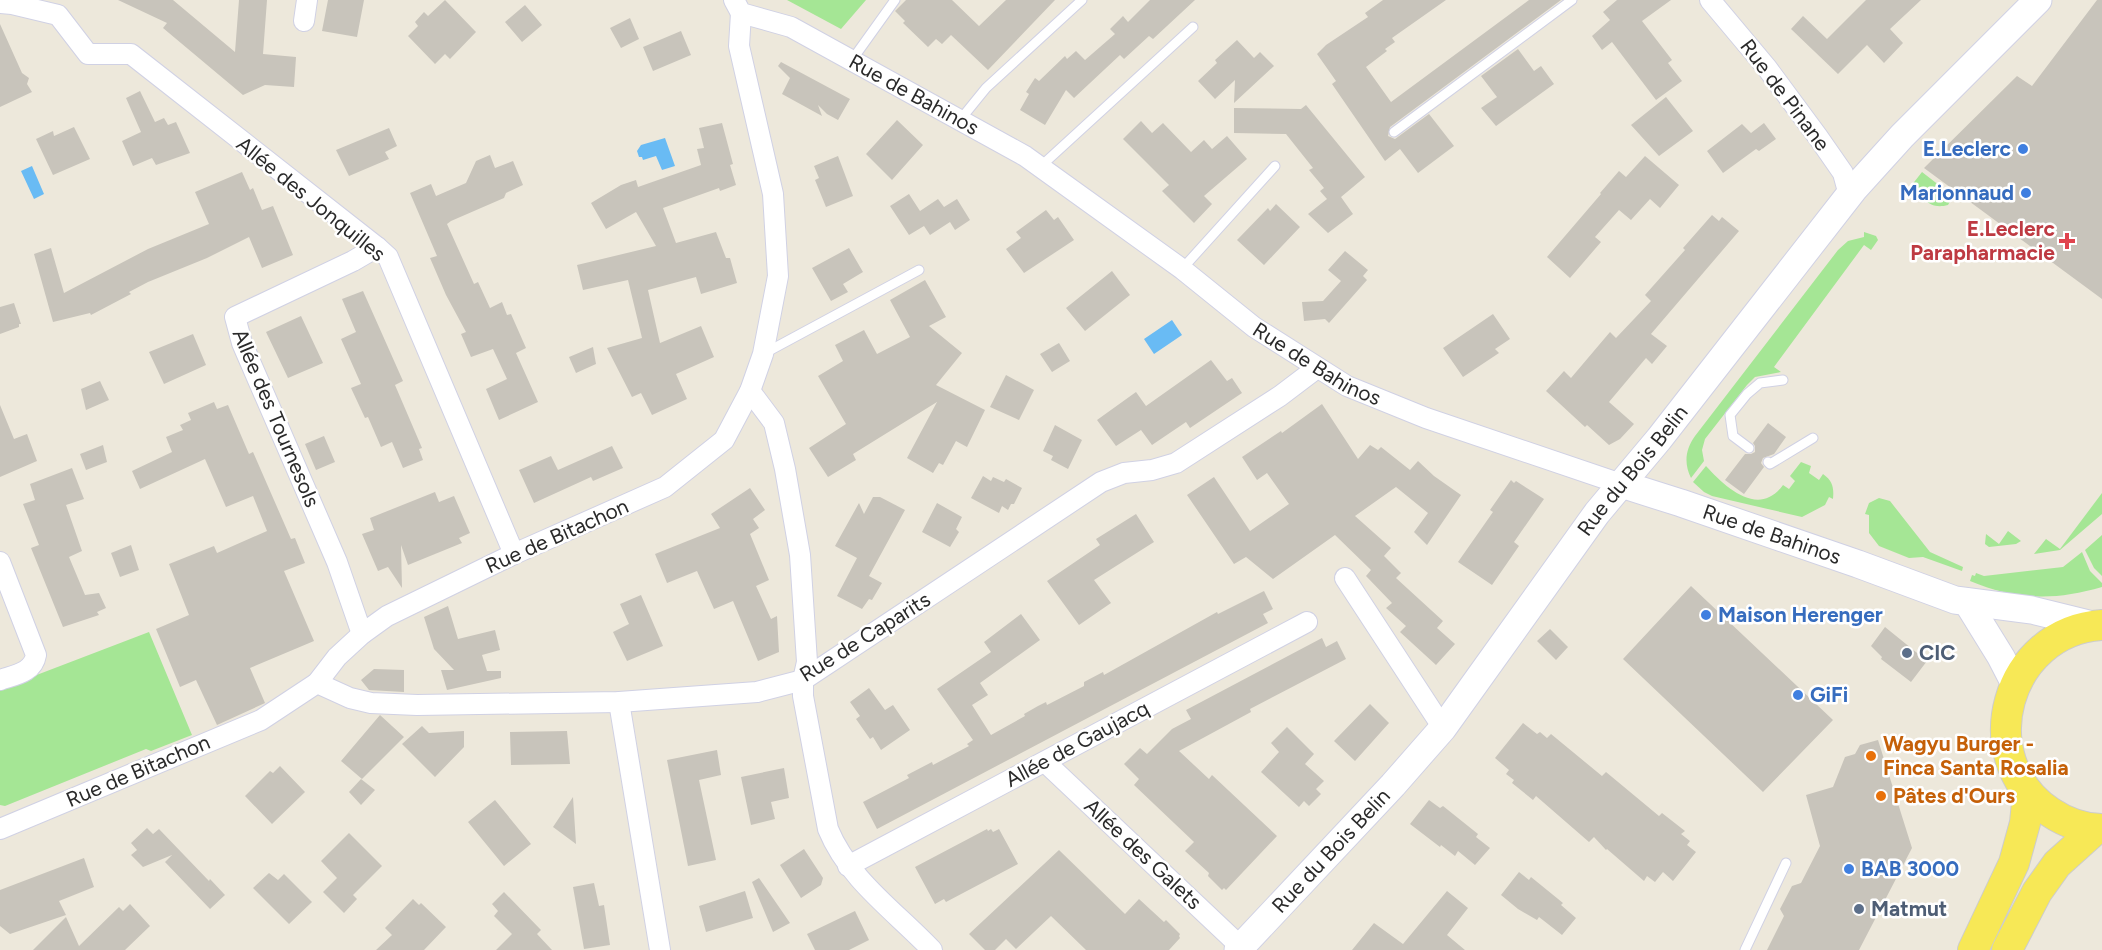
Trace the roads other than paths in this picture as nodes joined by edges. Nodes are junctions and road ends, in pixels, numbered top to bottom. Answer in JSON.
{"nodes":[{"id":1,"x":307,"y":0,"type":"edge"},
{"id":2,"x":895,"y":0,"type":"edge"},
{"id":3,"x":1082,"y":0,"type":"edge"},
{"id":4,"x":1572,"y":0,"type":"edge"},
{"id":5,"x":1710,"y":0,"type":"edge"},
{"id":6,"x":2038,"y":0,"type":"edge"},
{"id":7,"x":0,"y":3,"type":"edge"},
{"id":8,"x":737,"y":6,"type":"edge"},
{"id":9,"x":304,"y":21,"type":"dead end"},
{"id":10,"x":1193,"y":27,"type":"dead end"},
{"id":11,"x":852,"y":60,"type":"junction"},
{"id":12,"x":960,"y":120,"type":"junction"},
{"id":13,"x":1394,"y":132,"type":"dead end"},
{"id":14,"x":1275,"y":166,"type":"dead end"},
{"id":15,"x":1040,"y":167,"type":"junction"},
{"id":16,"x":1849,"y":195,"type":"junction"},
{"id":17,"x":377,"y":247,"type":"junction"},
{"id":18,"x":1182,"y":269,"type":"junction"},
{"id":19,"x":919,"y":270,"type":"dead end"},
{"id":20,"x":763,"y":354,"type":"junction"},
{"id":21,"x":1317,"y":368,"type":"junction"},
{"id":22,"x":1783,"y":380,"type":"dead end"},
{"id":23,"x":750,"y":391,"type":"junction"},
{"id":24,"x":1813,"y":438,"type":"dead end"},
{"id":25,"x":1749,"y":448,"type":"dead end"},
{"id":26,"x":1768,"y":462,"type":"dead end"},
{"id":27,"x":1621,"y":484,"type":"junction"},
{"id":28,"x":514,"y":554,"type":"junction"},
{"id":29,"x":0,"y":562,"type":"edge"},
{"id":30,"x":1345,"y":578,"type":"dead end"},
{"id":31,"x":1967,"y":602,"type":"junction"},
{"id":32,"x":1306,"y":622,"type":"dead end"},
{"id":33,"x":2098,"y":625,"type":"edge"},
{"id":34,"x":362,"y":634,"type":"junction"},
{"id":35,"x":0,"y":680,"type":"edge"},
{"id":36,"x":803,"y":680,"type":"junction"},
{"id":37,"x":317,"y":683,"type":"junction"},
{"id":38,"x":2015,"y":684,"type":"junction"},
{"id":39,"x":619,"y":702,"type":"junction"},
{"id":40,"x":1443,"y":728,"type":"junction"},
{"id":41,"x":1044,"y":762,"type":"junction"},
{"id":42,"x":2028,"y":792,"type":"junction"},
{"id":43,"x":0,"y":829,"type":"edge"},
{"id":44,"x":2099,"y":829,"type":"edge"},
{"id":45,"x":1786,"y":863,"type":"dead end"},
{"id":46,"x":848,"y":866,"type":"junction"},
{"id":47,"x":1240,"y":948,"type":"edge"},
{"id":48,"x":660,"y":950,"type":"edge"},
{"id":49,"x":932,"y":950,"type":"edge"},
{"id":50,"x":1745,"y":950,"type":"edge"},
{"id":51,"x":1973,"y":950,"type":"edge"},
{"id":52,"x":2007,"y":950,"type":"edge"}],
"edges":[{"from":1,"to":9,"type":"street"},
{"from":2,"to":11,"type":"lane"},
{"from":3,"to":12,"type":"lane"},
{"from":4,"to":13,"type":"lane"},
{"from":5,"to":16,"type":"street","name":"Rue de Pinane"},
{"from":6,"to":16,"type":"street","name":"Rue du Bois Belin"},
{"from":7,"to":17,"type":"street","name":"Allée des Jonquilles"},
{"from":8,"to":11,"type":"street","name":"Rue de Bahinos"},
{"from":8,"to":20,"type":"street","name":"Rue de Bitachon"},
{"from":10,"to":15,"type":"lane"},
{"from":11,"to":12,"type":"street","name":"Rue de Bahinos"},
{"from":12,"to":15,"type":"street","name":"Rue de Bahinos"},
{"from":14,"to":18,"type":"lane"},
{"from":15,"to":18,"type":"street","name":"Rue de Bahinos"},
{"from":16,"to":27,"type":"street","name":"Rue du Bois Belin"},
{"from":17,"to":28,"type":"street","name":"Allée des Jonquilles"},
{"from":17,"to":34,"type":"street","name":"Allée des Tournesols"},
{"from":18,"to":21,"type":"street","name":"Rue de Bahinos"},
{"from":19,"to":20,"type":"lane"},
{"from":20,"to":23,"type":"street","name":"Rue de Bitachon"},
{"from":21,"to":27,"type":"street","name":"Rue de Bahinos"},
{"from":21,"to":36,"type":"street","name":"Rue de Caparits"},
{"from":22,"to":25,"type":"lane"},
{"from":23,"to":28,"type":"street","name":"Rue de Bitachon"},
{"from":23,"to":36,"type":"street"},
{"from":24,"to":26,"type":"lane"},
{"from":27,"to":31,"type":"street","name":"Rue de Bahinos"},
{"from":27,"to":40,"type":"street","name":"Rue du Bois Belin"},
{"from":28,"to":34,"type":"street","name":"Rue de Bitachon"},
{"from":29,"to":35,"type":"street"},
{"from":30,"to":40,"type":"street"},
{"from":31,"to":33,"type":"street","name":"Rue de Bahinos"},
{"from":31,"to":38,"type":"street"},
{"from":32,"to":41,"type":"street","name":"Allée de Gaujacq"},
{"from":33,"to":38,"type":"main road"},
{"from":34,"to":37,"type":"street","name":"Rue de Bitachon"},
{"from":36,"to":39,"type":"street","name":"Rue de Caparits"},
{"from":36,"to":46,"type":"street"},
{"from":37,"to":39,"type":"street","name":"Rue de Caparits"},
{"from":37,"to":43,"type":"street","name":"Rue de Bitachon"},
{"from":38,"to":42,"type":"main road"},
{"from":39,"to":48,"type":"street"},
{"from":40,"to":47,"type":"street","name":"Rue du Bois Belin"},
{"from":41,"to":46,"type":"street","name":"Allée de Gaujacq"},
{"from":41,"to":47,"type":"street","name":"Allée des Galets"},
{"from":42,"to":44,"type":"main road"},
{"from":42,"to":51,"type":"main road"},
{"from":44,"to":52,"type":"main road"},
{"from":45,"to":50,"type":"lane"},
{"from":46,"to":49,"type":"street"}]}
